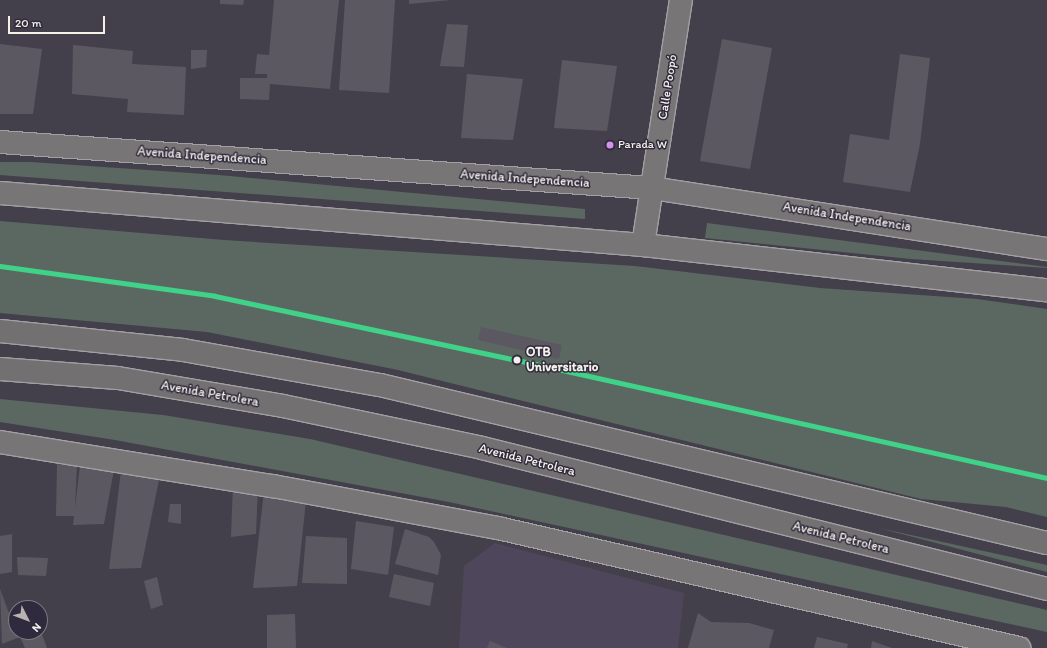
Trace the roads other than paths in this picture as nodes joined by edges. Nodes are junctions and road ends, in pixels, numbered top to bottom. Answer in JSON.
{"nodes":[{"id":1,"x":681,"y":0,"type":"edge"},
{"id":2,"x":0,"y":142,"type":"edge"},
{"id":3,"x":652,"y":188,"type":"junction"},
{"id":4,"x":0,"y":193,"type":"edge"},
{"id":5,"x":644,"y":245,"type":"junction"},
{"id":6,"x":1047,"y":249,"type":"edge"},
{"id":7,"x":1047,"y":290,"type":"edge"},
{"id":8,"x":0,"y":331,"type":"edge"},
{"id":9,"x":0,"y":369,"type":"edge"},
{"id":10,"x":0,"y":442,"type":"edge"},
{"id":11,"x":1047,"y":543,"type":"edge"},
{"id":12,"x":1047,"y":589,"type":"edge"},
{"id":13,"x":1019,"y":648,"type":"edge"}],
"edges":[{"from":1,"to":3,"type":"main road","name":"Calle Poopó"},
{"from":2,"to":3,"type":"main road","name":"Avenida Independencia"},
{"from":3,"to":5,"type":"main road","name":"Calle Poopó"},
{"from":3,"to":6,"type":"main road","name":"Avenida Independencia"},
{"from":4,"to":5,"type":"main road"},
{"from":5,"to":7,"type":"main road"},
{"from":8,"to":11,"type":"highway"},
{"from":9,"to":12,"type":"highway","name":"Avenida Petrolera"},
{"from":10,"to":13,"type":"main road"}]}
